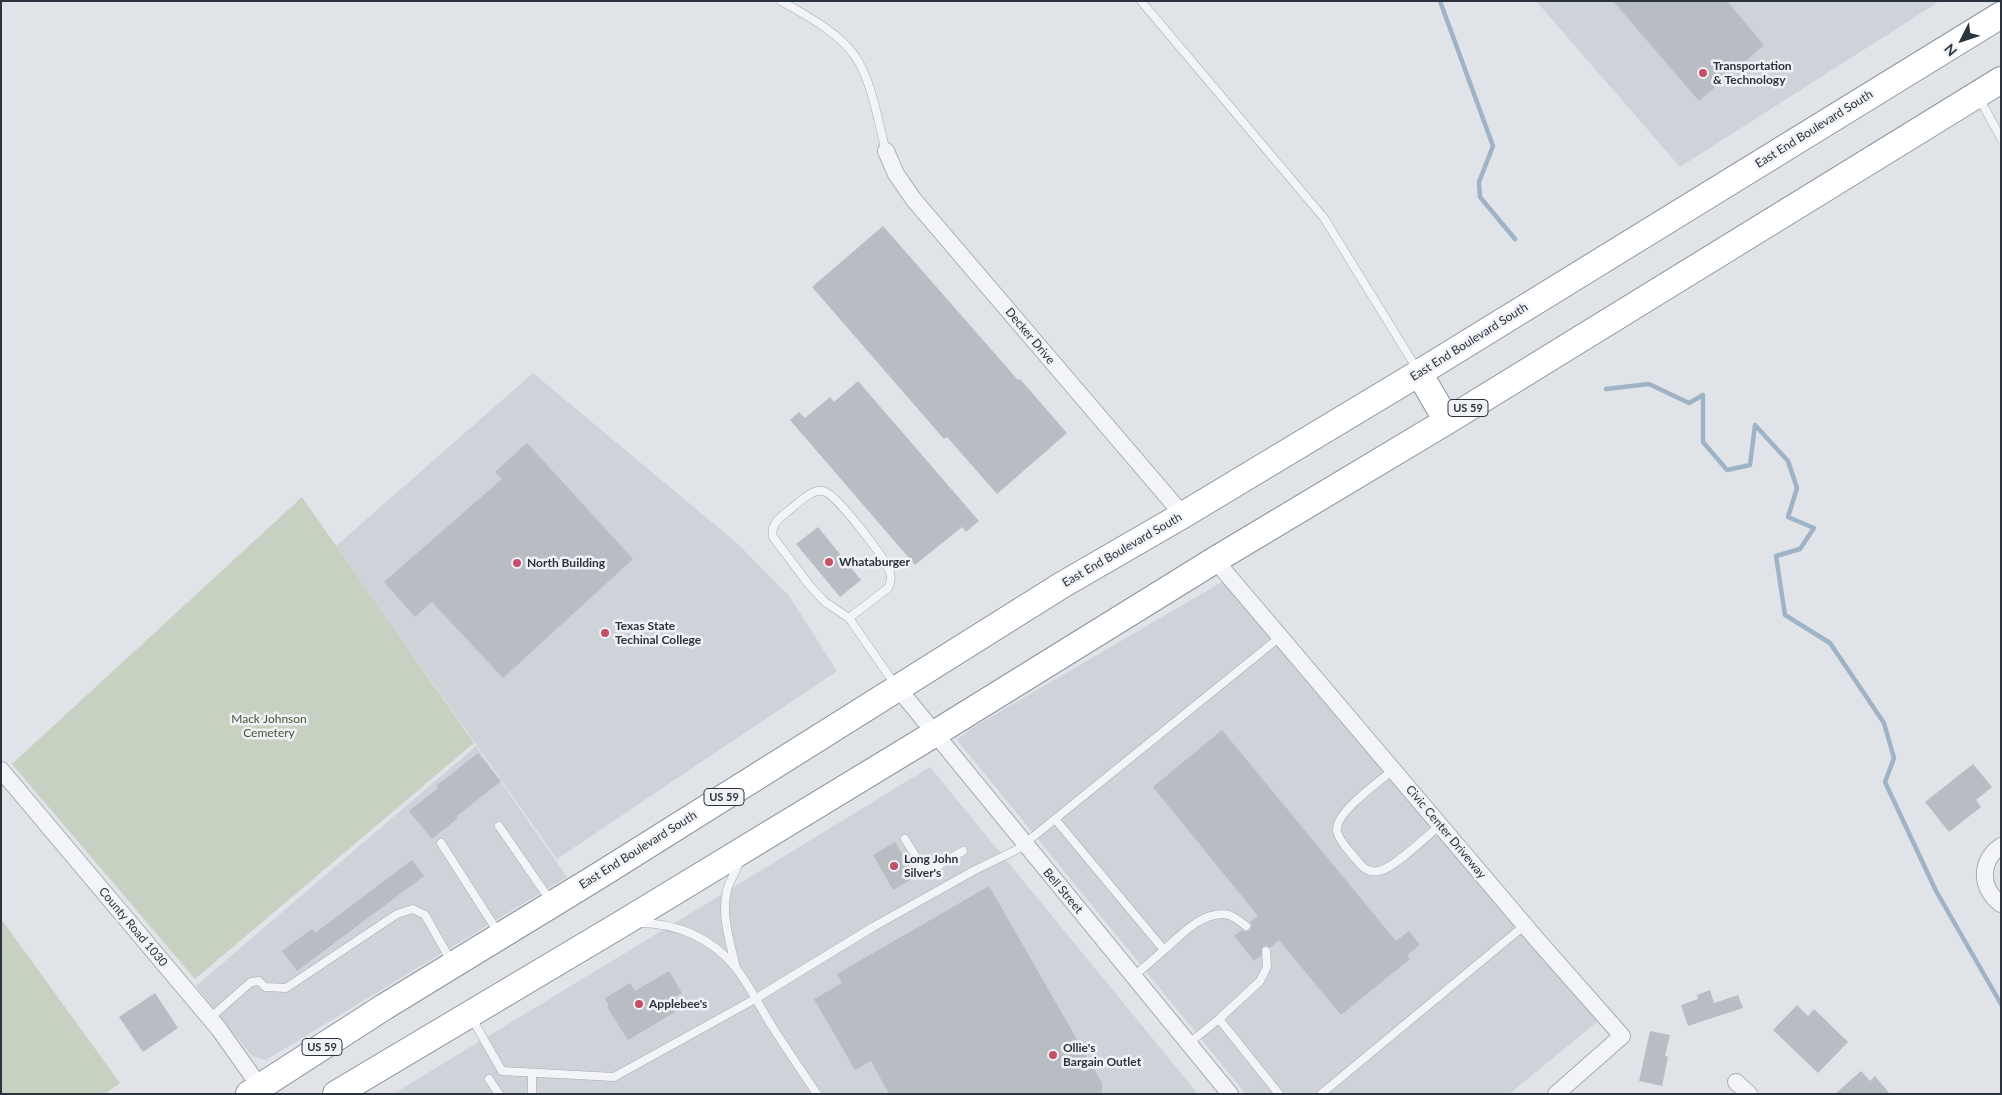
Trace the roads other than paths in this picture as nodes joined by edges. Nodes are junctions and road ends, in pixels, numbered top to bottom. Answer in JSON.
{"nodes":[{"id":1,"x":781,"y":1,"type":"edge"},
{"id":2,"x":1141,"y":1,"type":"edge"},
{"id":3,"x":2001,"y":15,"type":"edge"},
{"id":4,"x":2001,"y":80,"type":"edge"},
{"id":5,"x":1977,"y":94,"type":"junction"},
{"id":6,"x":2001,"y":138,"type":"edge"},
{"id":7,"x":886,"y":151,"type":"joint"},
{"id":8,"x":1419,"y":373,"type":"junction"},
{"id":9,"x":1447,"y":421,"type":"junction"},
{"id":10,"x":1183,"y":516,"type":"junction"},
{"id":11,"x":1215,"y":560,"type":"junction"},
{"id":12,"x":849,"y":618,"type":"junction"},
{"id":13,"x":1280,"y":638,"type":"junction"},
{"id":14,"x":897,"y":687,"type":"junction"},
{"id":15,"x":934,"y":734,"type":"junction"},
{"id":16,"x":1,"y":770,"type":"edge"},
{"id":17,"x":1393,"y":770,"type":"junction"},
{"id":18,"x":1055,"y":819,"type":"junction"},
{"id":19,"x":1440,"y":825,"type":"junction"},
{"id":20,"x":499,"y":826,"type":"dead end"},
{"id":21,"x":905,"y":839,"type":"dead end"},
{"id":22,"x":441,"y":843,"type":"dead end"},
{"id":23,"x":1024,"y":844,"type":"junction"},
{"id":24,"x":2001,"y":846,"type":"edge"},
{"id":25,"x":746,"y":848,"type":"junction"},
{"id":26,"x":963,"y":851,"type":"dead end"},
{"id":27,"x":552,"y":904,"type":"junction"},
{"id":28,"x":2001,"y":904,"type":"edge"},
{"id":29,"x":623,"y":923,"type":"junction"},
{"id":30,"x":1246,"y":926,"type":"dead end"},
{"id":31,"x":1525,"y":926,"type":"junction"},
{"id":32,"x":500,"y":936,"type":"junction"},
{"id":33,"x":1164,"y":950,"type":"junction"},
{"id":34,"x":1266,"y":951,"type":"dead end"},
{"id":35,"x":454,"y":964,"type":"junction"},
{"id":36,"x":736,"y":968,"type":"junction"},
{"id":37,"x":1134,"y":976,"type":"junction"},
{"id":38,"x":755,"y":999,"type":"junction"},
{"id":39,"x":470,"y":1015,"type":"junction"},
{"id":40,"x":210,"y":1018,"type":"junction"},
{"id":41,"x":1218,"y":1019,"type":"junction"},
{"id":42,"x":1189,"y":1043,"type":"junction"},
{"id":43,"x":412,"y":1050,"type":"junction"},
{"id":44,"x":532,"y":1074,"type":"junction"},
{"id":45,"x":489,"y":1079,"type":"dead end"},
{"id":46,"x":1736,"y":1082,"type":"dead end"},
{"id":47,"x":254,"y":1090,"type":"edge"},
{"id":48,"x":336,"y":1094,"type":"edge"},
{"id":49,"x":364,"y":1094,"type":"edge"},
{"id":50,"x":499,"y":1094,"type":"edge"},
{"id":51,"x":532,"y":1094,"type":"edge"},
{"id":52,"x":817,"y":1094,"type":"edge"},
{"id":53,"x":1230,"y":1094,"type":"edge"},
{"id":54,"x":1279,"y":1094,"type":"edge"},
{"id":55,"x":1321,"y":1094,"type":"edge"},
{"id":56,"x":1556,"y":1094,"type":"edge"},
{"id":57,"x":1749,"y":1094,"type":"edge"}],
"edges":[{"from":1,"to":7,"type":"lane"},
{"from":2,"to":8,"type":"lane"},
{"from":3,"to":8,"type":"highway","name":"East End Boulevard South","number":"US 59"},
{"from":4,"to":5,"type":"highway","number":"US 59"},
{"from":5,"to":6,"type":"lane"},
{"from":5,"to":9,"type":"highway","number":"US 59"},
{"from":7,"to":10,"type":"street","name":"Decker Drive"},
{"from":8,"to":9,"type":"highway"},
{"from":8,"to":10,"type":"highway","name":"East End Boulevard South","number":"US 59"},
{"from":9,"to":11,"type":"highway","number":"US 59"},
{"from":10,"to":14,"type":"highway","name":"East End Boulevard South","number":"US 59"},
{"from":11,"to":13,"type":"street","name":"Civic Center Driveway"},
{"from":11,"to":15,"type":"highway","number":"US 59"},
{"from":12,"to":12,"type":"lane"},
{"from":12,"to":14,"type":"lane"},
{"from":13,"to":17,"type":"street","name":"Civic Center Driveway"},
{"from":13,"to":18,"type":"lane"},
{"from":14,"to":15,"type":"street","name":"Bell Street"},
{"from":14,"to":27,"type":"highway","name":"East End Boulevard South","number":"US 59"},
{"from":15,"to":23,"type":"street","name":"Bell Street"},
{"from":15,"to":25,"type":"highway","number":"US 59"},
{"from":16,"to":40,"type":"street","name":"County Road 1030"},
{"from":17,"to":19,"type":"street","name":"Civic Center Driveway"},
{"from":17,"to":19,"type":"lane"},
{"from":18,"to":23,"type":"lane"},
{"from":18,"to":33,"type":"lane"},
{"from":19,"to":31,"type":"street","name":"Civic Center Driveway"},
{"from":20,"to":27,"type":"lane"},
{"from":21,"to":26,"type":"lane"},
{"from":22,"to":32,"type":"lane"},
{"from":23,"to":37,"type":"street","name":"Bell Street"},
{"from":23,"to":38,"type":"lane"},
{"from":24,"to":28,"type":"street"},
{"from":25,"to":29,"type":"highway","number":"US 59"},
{"from":25,"to":36,"type":"lane"},
{"from":27,"to":32,"type":"highway","name":"East End Boulevard South","number":"US 59"},
{"from":29,"to":36,"type":"lane"},
{"from":29,"to":39,"type":"highway","number":"US 59"},
{"from":30,"to":33,"type":"lane"},
{"from":31,"to":55,"type":"lane"},
{"from":31,"to":56,"type":"street","name":"Civic Center Driveway"},
{"from":32,"to":35,"type":"highway","name":"East End Boulevard South","number":"US 59"},
{"from":33,"to":37,"type":"lane"},
{"from":34,"to":41,"type":"lane"},
{"from":35,"to":40,"type":"lane"},
{"from":35,"to":47,"type":"highway","name":"East End Boulevard South","number":"US 59"},
{"from":36,"to":38,"type":"lane"},
{"from":37,"to":42,"type":"street","name":"Bell Street"},
{"from":38,"to":44,"type":"lane"},
{"from":38,"to":52,"type":"lane"},
{"from":39,"to":43,"type":"highway","number":"US 59"},
{"from":39,"to":44,"type":"lane"},
{"from":40,"to":47,"type":"street","name":"County Road 1030"},
{"from":41,"to":42,"type":"lane"},
{"from":41,"to":54,"type":"lane"},
{"from":42,"to":53,"type":"street","name":"Bell Street"},
{"from":43,"to":48,"type":"highway","number":"US 59"},
{"from":43,"to":49,"type":"highway"},
{"from":44,"to":51,"type":"lane"},
{"from":45,"to":50,"type":"lane"},
{"from":46,"to":57,"type":"street"}]}
